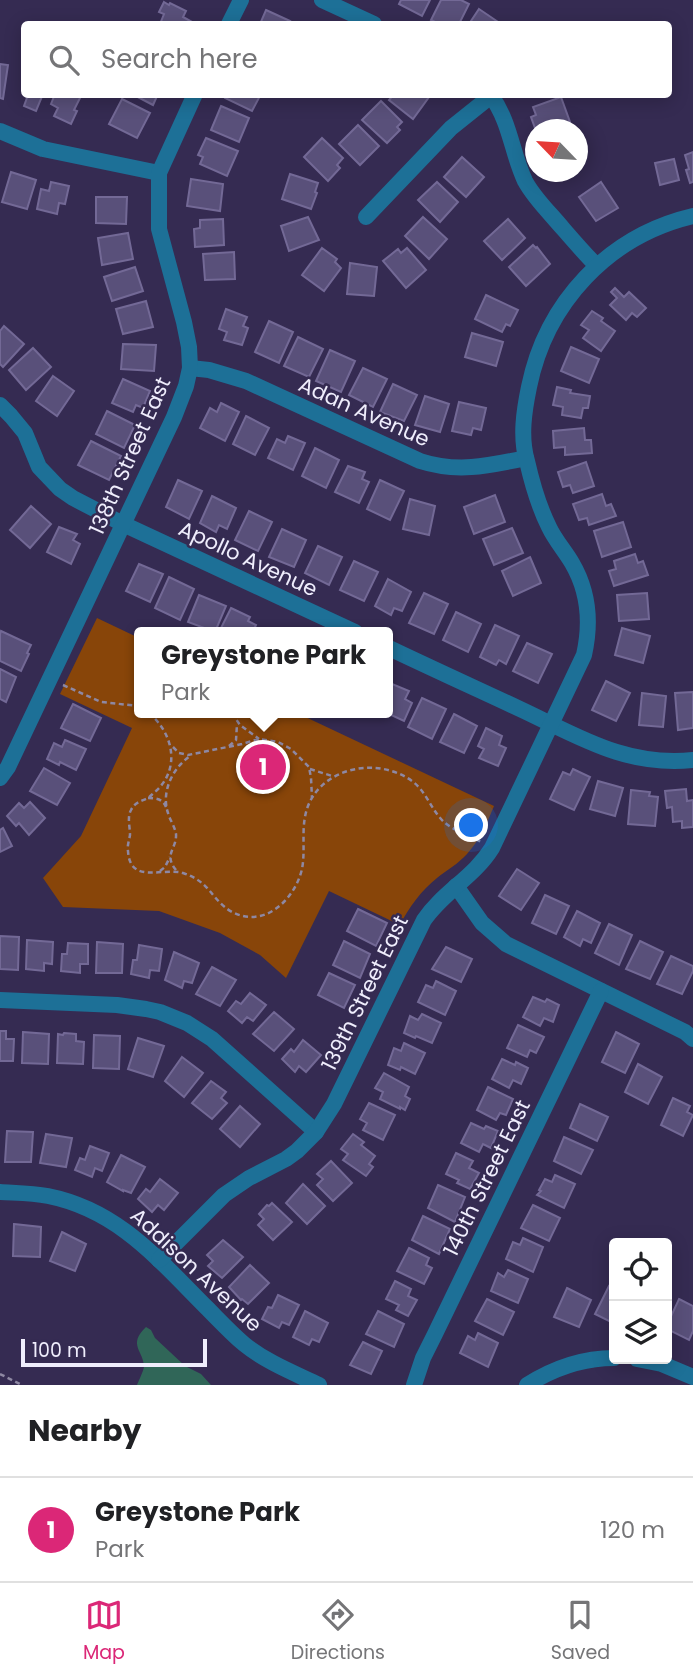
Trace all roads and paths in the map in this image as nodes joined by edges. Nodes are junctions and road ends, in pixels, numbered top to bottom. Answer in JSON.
{"nodes":[{"id":1,"x":241,"y":0,"type":"edge"},
{"id":2,"x":322,"y":0,"type":"edge"},
{"id":3,"x":230,"y":21,"type":"edge"},
{"id":4,"x":368,"y":21,"type":"edge"},
{"id":5,"x":193,"y":98,"type":"edge"},
{"id":6,"x":487,"y":98,"type":"edge"},
{"id":7,"x":493,"y":98,"type":"edge"},
{"id":8,"x":0,"y":131,"type":"edge"},
{"id":9,"x":159,"y":173,"type":"junction"},
{"id":10,"x":366,"y":216,"type":"dead end"},
{"id":11,"x":693,"y":216,"type":"edge"},
{"id":12,"x":596,"y":265,"type":"junction"},
{"id":13,"x":190,"y":368,"type":"junction"},
{"id":14,"x":0,"y":405,"type":"edge"},
{"id":15,"x":526,"y":458,"type":"junction"},
{"id":16,"x":122,"y":524,"type":"junction"},
{"id":17,"x":344,"y":627,"type":"edge"},
{"id":18,"x":393,"y":650,"type":"edge"},
{"id":19,"x":63,"y":685,"type":"dead end"},
{"id":20,"x":134,"y":706,"type":"edge"},
{"id":21,"x":154,"y":718,"type":"edge"},
{"id":22,"x":235,"y":718,"type":"edge"},
{"id":23,"x":237,"y":721,"type":"junction"},
{"id":24,"x":551,"y":724,"type":"junction"},
{"id":25,"x":259,"y":739,"type":"junction"},
{"id":26,"x":171,"y":744,"type":"junction"},
{"id":27,"x":228,"y":747,"type":"junction"},
{"id":28,"x":193,"y":754,"type":"junction"},
{"id":29,"x":693,"y":760,"type":"edge"},
{"id":30,"x":310,"y":769,"type":"junction"},
{"id":31,"x":170,"y":775,"type":"junction"},
{"id":32,"x":332,"y":776,"type":"junction"},
{"id":33,"x":0,"y":778,"type":"edge"},
{"id":34,"x":148,"y":798,"type":"junction"},
{"id":35,"x":312,"y":799,"type":"junction"},
{"id":36,"x":166,"y":808,"type":"junction"},
{"id":37,"x":492,"y":848,"type":"junction"},
{"id":38,"x":170,"y":856,"type":"junction"},
{"id":39,"x":160,"y":871,"type":"junction"},
{"id":40,"x":178,"y":872,"type":"junction"},
{"id":41,"x":456,"y":886,"type":"junction"},
{"id":42,"x":601,"y":991,"type":"junction"},
{"id":43,"x":0,"y":1000,"type":"edge"},
{"id":44,"x":693,"y":1040,"type":"edge"},
{"id":45,"x":316,"y":1132,"type":"junction"},
{"id":46,"x":0,"y":1192,"type":"edge"},
{"id":47,"x":159,"y":1260,"type":"junction"},
{"id":48,"x":609,"y":1358,"type":"edge"},
{"id":49,"x":662,"y":1364,"type":"edge"},
{"id":50,"x":0,"y":1374,"type":"edge"},
{"id":51,"x":693,"y":1377,"type":"edge"},
{"id":52,"x":22,"y":1385,"type":"edge"},
{"id":53,"x":319,"y":1385,"type":"edge"},
{"id":54,"x":414,"y":1385,"type":"edge"},
{"id":55,"x":527,"y":1385,"type":"edge"}],
"edges":[{"from":1,"to":3,"type":"street"},
{"from":2,"to":4,"type":"street"},
{"from":5,"to":9,"type":"street","name":"138th Street East"},
{"from":6,"to":10,"type":"street"},
{"from":7,"to":12,"type":"street"},
{"from":8,"to":9,"type":"street"},
{"from":9,"to":13,"type":"street","name":"138th Street East"},
{"from":11,"to":12,"type":"street","name":"139th Street East"},
{"from":12,"to":15,"type":"street","name":"139th Street East"},
{"from":13,"to":15,"type":"street","name":"Adan Avenue"},
{"from":13,"to":16,"type":"street","name":"138th Street East"},
{"from":14,"to":16,"type":"street","name":"Apollo Avenue"},
{"from":15,"to":24,"type":"street","name":"139th Street East"},
{"from":16,"to":17,"type":"street","name":"Apollo Avenue"},
{"from":16,"to":33,"type":"street","name":"138th Street East"},
{"from":18,"to":24,"type":"street"},
{"from":19,"to":20,"type":"path"},
{"from":21,"to":26,"type":"path"},
{"from":22,"to":23,"type":"path"},
{"from":23,"to":25,"type":"path"},
{"from":23,"to":27,"type":"path"},
{"from":24,"to":29,"type":"street"},
{"from":24,"to":37,"type":"street","name":"139th Street East"},
{"from":25,"to":27,"type":"path"},
{"from":25,"to":30,"type":"path"},
{"from":26,"to":28,"type":"path"},
{"from":26,"to":31,"type":"path"},
{"from":27,"to":28,"type":"path"},
{"from":28,"to":31,"type":"path"},
{"from":30,"to":32,"type":"path"},
{"from":30,"to":35,"type":"path"},
{"from":31,"to":34,"type":"path"},
{"from":31,"to":36,"type":"path"},
{"from":32,"to":35,"type":"path"},
{"from":32,"to":37,"type":"path"},
{"from":34,"to":36,"type":"path"},
{"from":34,"to":39,"type":"path"},
{"from":35,"to":40,"type":"path"},
{"from":36,"to":38,"type":"path"},
{"from":37,"to":41,"type":"street","name":"139th Street East"},
{"from":38,"to":39,"type":"path"},
{"from":38,"to":40,"type":"path"},
{"from":39,"to":40,"type":"path"},
{"from":41,"to":42,"type":"street"},
{"from":41,"to":45,"type":"street","name":"139th Street East"},
{"from":42,"to":44,"type":"street"},
{"from":42,"to":54,"type":"street","name":"140th Street East"},
{"from":43,"to":45,"type":"street"},
{"from":45,"to":47,"type":"street","name":"139th Street East"},
{"from":46,"to":47,"type":"street","name":"Addison Avenue"},
{"from":47,"to":53,"type":"street","name":"Addison Avenue"},
{"from":48,"to":55,"type":"street"},
{"from":49,"to":51,"type":"street"},
{"from":50,"to":52,"type":"path"}]}
